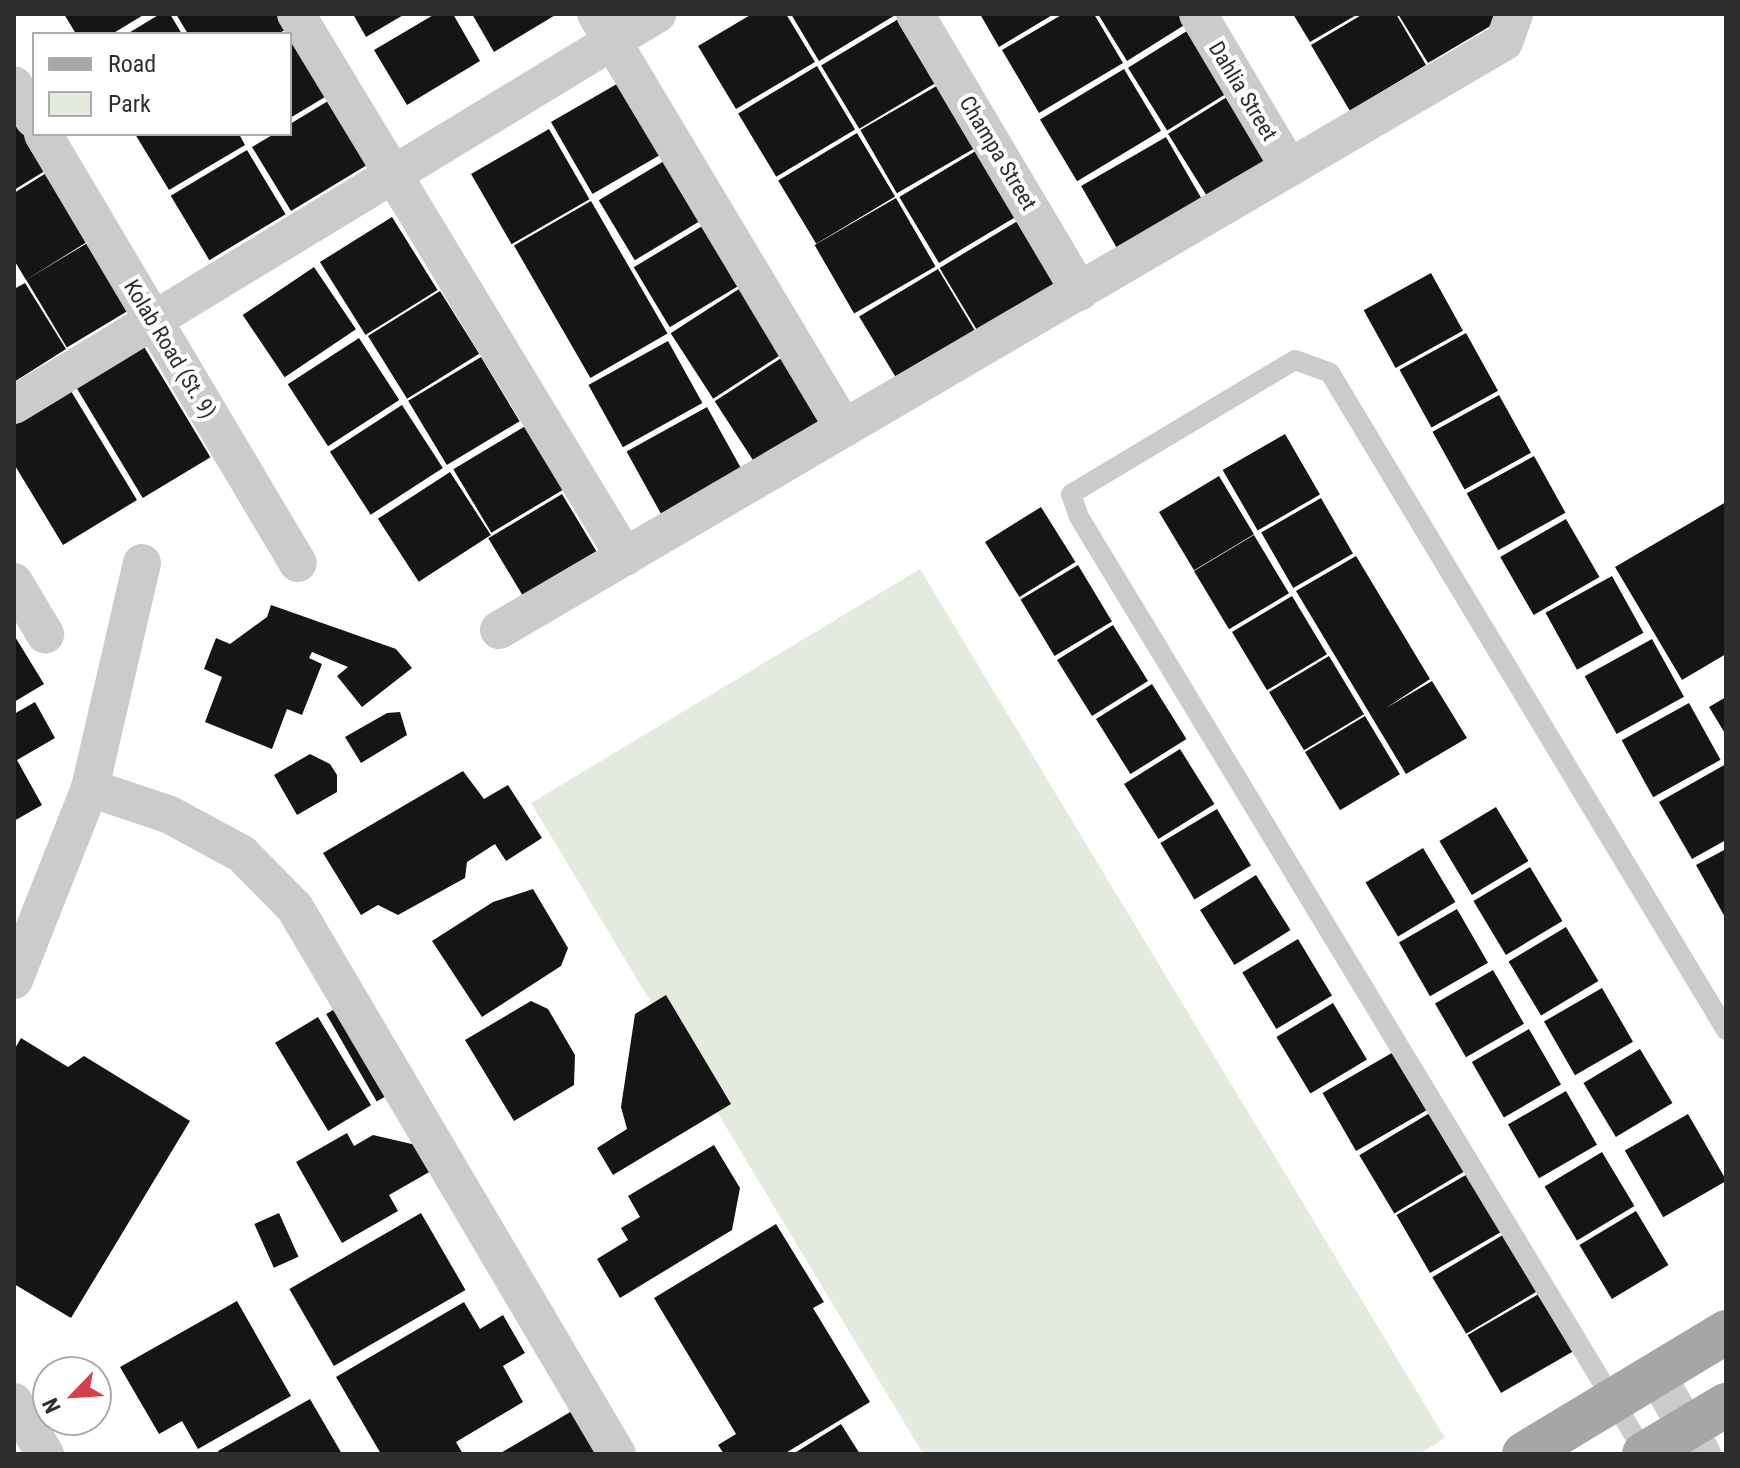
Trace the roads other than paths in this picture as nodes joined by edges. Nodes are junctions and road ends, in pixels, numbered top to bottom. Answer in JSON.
{"nodes":[{"id":1,"x":296,"y":14,"type":"edge"},
{"id":2,"x":657,"y":14,"type":"edge"},
{"id":3,"x":915,"y":14,"type":"edge"},
{"id":4,"x":1198,"y":14,"type":"edge"},
{"id":5,"x":1513,"y":20,"type":"edge"},
{"id":6,"x":604,"y":28,"type":"edge"},
{"id":7,"x":14,"y":85,"type":"edge"},
{"id":8,"x":32,"y":116,"type":"edge"},
{"id":9,"x":44,"y":136,"type":"edge"},
{"id":10,"x":1289,"y":167,"type":"junction"},
{"id":11,"x":393,"y":175,"type":"junction"},
{"id":12,"x":1080,"y":292,"type":"junction"},
{"id":13,"x":154,"y":320,"type":"junction"},
{"id":14,"x":14,"y":405,"type":"edge"},
{"id":15,"x":844,"y":428,"type":"junction"},
{"id":16,"x":625,"y":557,"type":"junction"},
{"id":17,"x":142,"y":563,"type":"dead end"},
{"id":18,"x":298,"y":563,"type":"dead end"},
{"id":19,"x":14,"y":582,"type":"edge"},
{"id":20,"x":499,"y":630,"type":"dead end"},
{"id":21,"x":45,"y":634,"type":"dead end"},
{"id":22,"x":90,"y":788,"type":"junction"},
{"id":23,"x":14,"y":980,"type":"edge"},
{"id":24,"x":1726,"y":1030,"type":"edge"},
{"id":25,"x":1726,"y":1332,"type":"edge"},
{"id":26,"x":1656,"y":1374,"type":"junction"},
{"id":27,"x":1613,"y":1400,"type":"junction"},
{"id":28,"x":14,"y":1402,"type":"edge"},
{"id":29,"x":1726,"y":1405,"type":"edge"},
{"id":30,"x":1695,"y":1441,"type":"edge"},
{"id":31,"x":45,"y":1454,"type":"edge"},
{"id":32,"x":617,"y":1454,"type":"edge"},
{"id":33,"x":1524,"y":1454,"type":"edge"},
{"id":34,"x":1645,"y":1454,"type":"edge"}],
"edges":[{"from":1,"to":11,"type":"street"},
{"from":2,"to":6,"type":"street"},
{"from":3,"to":12,"type":"street","name":"Champa Street"},
{"from":4,"to":10,"type":"street","name":"Dahlia Street"},
{"from":5,"to":10,"type":"street"},
{"from":6,"to":11,"type":"street"},
{"from":6,"to":15,"type":"street"},
{"from":7,"to":8,"type":"street"},
{"from":9,"to":13,"type":"street","name":"Kolab Road (St. 9)"},
{"from":10,"to":12,"type":"street"},
{"from":11,"to":13,"type":"street"},
{"from":11,"to":16,"type":"street"},
{"from":12,"to":15,"type":"street"},
{"from":13,"to":14,"type":"street"},
{"from":13,"to":18,"type":"street","name":"Kolab Road (St. 9)"},
{"from":15,"to":16,"type":"street"},
{"from":16,"to":20,"type":"street"},
{"from":17,"to":22,"type":"street"},
{"from":19,"to":21,"type":"street"},
{"from":22,"to":23,"type":"street"},
{"from":22,"to":32,"type":"street"},
{"from":24,"to":27,"type":"lane"},
{"from":25,"to":26,"type":"main road"},
{"from":26,"to":27,"type":"main road"},
{"from":26,"to":30,"type":"street"},
{"from":27,"to":33,"type":"main road"},
{"from":27,"to":34,"type":"lane"},
{"from":28,"to":31,"type":"street"},
{"from":29,"to":30,"type":"main road"},
{"from":30,"to":34,"type":"main road"}]}
